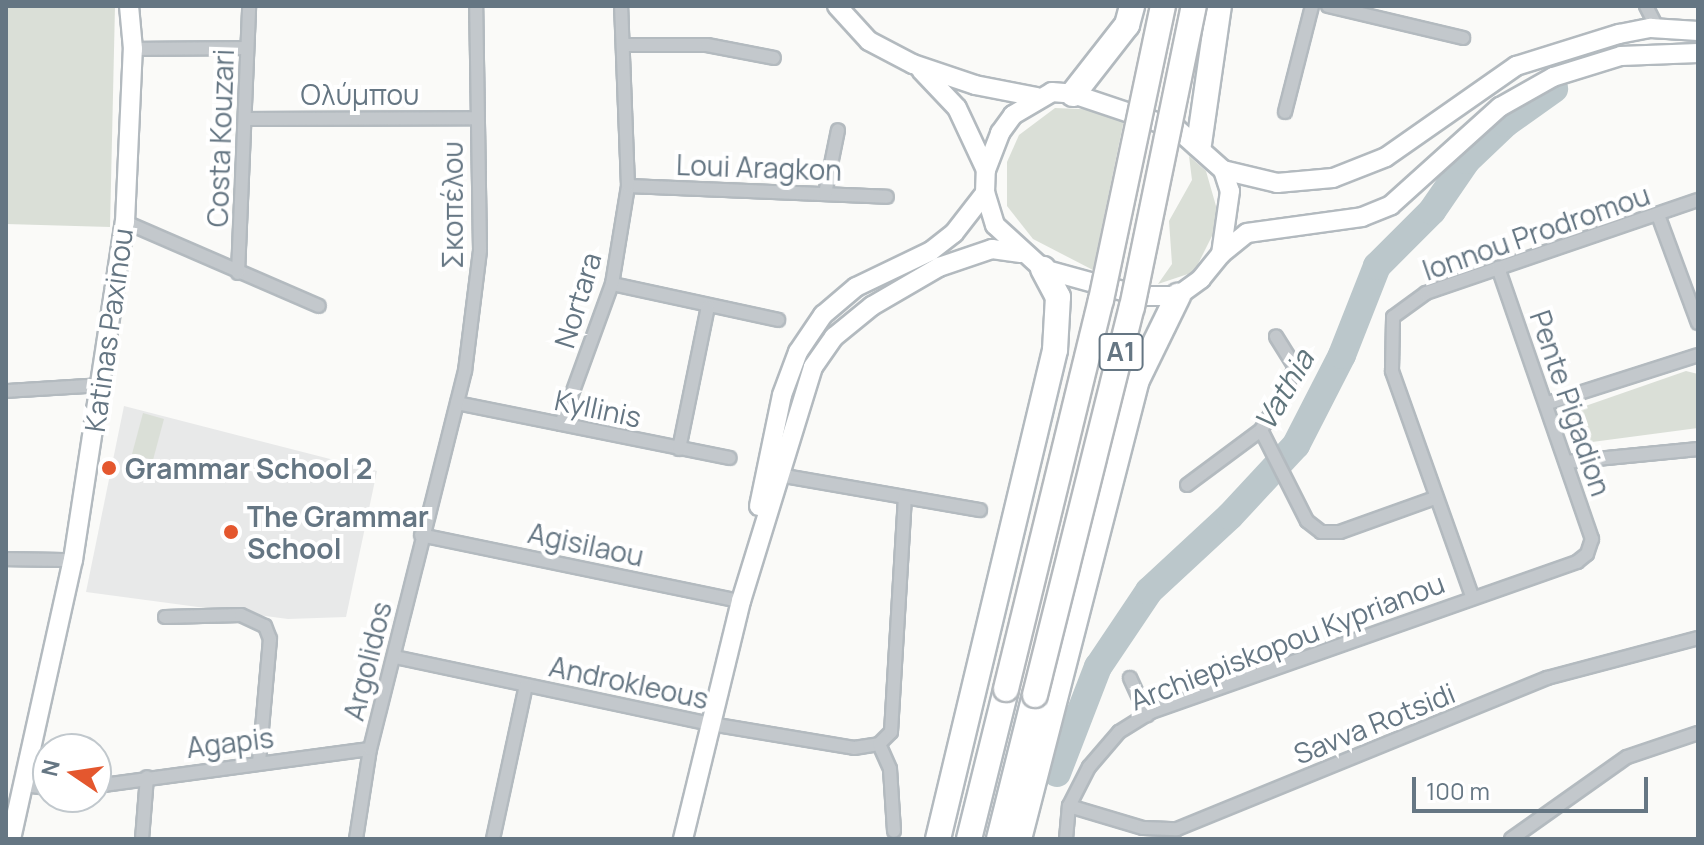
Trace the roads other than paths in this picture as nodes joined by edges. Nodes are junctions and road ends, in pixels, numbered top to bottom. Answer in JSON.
{"nodes":[{"id":1,"x":129,"y":6,"type":"edge"},
{"id":2,"x":249,"y":6,"type":"edge"},
{"id":3,"x":476,"y":6,"type":"edge"},
{"id":4,"x":621,"y":6,"type":"edge"},
{"id":5,"x":837,"y":6,"type":"edge"},
{"id":6,"x":1132,"y":6,"type":"edge"},
{"id":7,"x":1163,"y":6,"type":"edge"},
{"id":8,"x":1194,"y":6,"type":"edge"},
{"id":9,"x":1219,"y":6,"type":"edge"},
{"id":10,"x":1312,"y":6,"type":"edge"},
{"id":11,"x":1328,"y":6,"type":"edge"},
{"id":12,"x":1646,"y":6,"type":"edge"},
{"id":13,"x":1657,"y":28,"type":"junction"},
{"id":14,"x":1698,"y":31,"type":"edge"},
{"id":15,"x":1463,"y":38,"type":"dead end"},
{"id":16,"x":623,"y":45,"type":"junction"},
{"id":17,"x":247,"y":48,"type":"junction"},
{"id":18,"x":133,"y":49,"type":"junction"},
{"id":19,"x":1698,"y":53,"type":"edge"},
{"id":20,"x":774,"y":58,"type":"dead end"},
{"id":21,"x":913,"y":64,"type":"junction"},
{"id":22,"x":1073,"y":94,"type":"junction"},
{"id":23,"x":1037,"y":97,"type":"junction"},
{"id":24,"x":1285,"y":112,"type":"dead end"},
{"id":25,"x":475,"y":118,"type":"junction"},
{"id":26,"x":245,"y":119,"type":"junction"},
{"id":27,"x":838,"y":130,"type":"dead end"},
{"id":28,"x":1199,"y":144,"type":"junction"},
{"id":29,"x":986,"y":170,"type":"junction"},
{"id":30,"x":1223,"y":170,"type":"junction"},
{"id":31,"x":628,"y":186,"type":"junction"},
{"id":32,"x":985,"y":193,"type":"junction"},
{"id":33,"x":825,"y":194,"type":"junction"},
{"id":34,"x":887,"y":197,"type":"dead end"},
{"id":35,"x":1698,"y":200,"type":"edge"},
{"id":36,"x":1658,"y":215,"type":"junction"},
{"id":37,"x":125,"y":222,"type":"junction"},
{"id":38,"x":1021,"y":253,"type":"junction"},
{"id":39,"x":1221,"y":254,"type":"junction"},
{"id":40,"x":1498,"y":268,"type":"junction"},
{"id":41,"x":1043,"y":269,"type":"junction"},
{"id":42,"x":238,"y":273,"type":"junction"},
{"id":43,"x":612,"y":284,"type":"junction"},
{"id":44,"x":1178,"y":296,"type":"junction"},
{"id":45,"x":319,"y":306,"type":"dead end"},
{"id":46,"x":708,"y":307,"type":"junction"},
{"id":47,"x":778,"y":320,"type":"dead end"},
{"id":48,"x":1698,"y":323,"type":"edge"},
{"id":49,"x":1276,"y":336,"type":"dead end"},
{"id":50,"x":1698,"y":355,"type":"edge"},
{"id":51,"x":101,"y":385,"type":"junction"},
{"id":52,"x":6,"y":391,"type":"edge"},
{"id":53,"x":457,"y":403,"type":"junction"},
{"id":54,"x":1548,"y":403,"type":"junction"},
{"id":55,"x":561,"y":424,"type":"junction"},
{"id":56,"x":1261,"y":430,"type":"junction"},
{"id":57,"x":679,"y":449,"type":"junction"},
{"id":58,"x":1698,"y":449,"type":"edge"},
{"id":59,"x":730,"y":458,"type":"dead end"},
{"id":60,"x":1566,"y":462,"type":"junction"},
{"id":61,"x":779,"y":475,"type":"junction"},
{"id":62,"x":1187,"y":485,"type":"dead end"},
{"id":63,"x":905,"y":497,"type":"junction"},
{"id":64,"x":1435,"y":498,"type":"junction"},
{"id":65,"x":980,"y":510,"type":"dead end"},
{"id":66,"x":421,"y":535,"type":"junction"},
{"id":67,"x":1587,"y":554,"type":"joint"},
{"id":68,"x":754,"y":557,"type":"junction"},
{"id":69,"x":6,"y":559,"type":"edge"},
{"id":70,"x":73,"y":560,"type":"junction"},
{"id":71,"x":1472,"y":596,"type":"junction"},
{"id":72,"x":741,"y":601,"type":"junction"},
{"id":73,"x":165,"y":617,"type":"dead end"},
{"id":74,"x":1698,"y":638,"type":"edge"},
{"id":75,"x":395,"y":657,"type":"junction"},
{"id":76,"x":1130,"y":678,"type":"dead end"},
{"id":77,"x":526,"y":685,"type":"junction"},
{"id":78,"x":1147,"y":715,"type":"junction"},
{"id":79,"x":711,"y":724,"type":"junction"},
{"id":80,"x":1698,"y":733,"type":"edge"},
{"id":81,"x":879,"y":744,"type":"junction"},
{"id":82,"x":370,"y":749,"type":"junction"},
{"id":83,"x":259,"y":762,"type":"junction"},
{"id":84,"x":147,"y":777,"type":"junction"},
{"id":85,"x":112,"y":783,"type":"edge"},
{"id":86,"x":24,"y":785,"type":"junction"},
{"id":87,"x":32,"y":786,"type":"edge"},
{"id":88,"x":1069,"y":806,"type":"junction"},
{"id":89,"x":894,"y":831,"type":"dead end"},
{"id":90,"x":11,"y":839,"type":"edge"},
{"id":91,"x":142,"y":839,"type":"edge"},
{"id":92,"x":356,"y":839,"type":"edge"},
{"id":93,"x":493,"y":839,"type":"edge"},
{"id":94,"x":683,"y":839,"type":"edge"},
{"id":95,"x":938,"y":839,"type":"edge"},
{"id":96,"x":969,"y":839,"type":"edge"},
{"id":97,"x":999,"y":839,"type":"edge"},
{"id":98,"x":1019,"y":839,"type":"edge"},
{"id":99,"x":1066,"y":839,"type":"edge"},
{"id":100,"x":1511,"y":839,"type":"edge"}],
"edges":[{"from":1,"to":18,"type":"street","name":"Katinas Paxinou"},
{"from":2,"to":17,"type":"street","name":"Costa Kouzari"},
{"from":3,"to":25,"type":"street","name":"Σκοπέλου"},
{"from":4,"to":16,"type":"street","name":"Nortara"},
{"from":5,"to":21,"type":"street"},
{"from":6,"to":22,"type":"highway"},
{"from":7,"to":96,"type":"highway","number":"A1","bridge":true},
{"from":8,"to":97,"type":"highway","number":"A1","bridge":true},
{"from":9,"to":28,"type":"highway"},
{"from":10,"to":24,"type":"street"},
{"from":11,"to":15,"type":"street"},
{"from":12,"to":13,"type":"street"},
{"from":13,"to":14,"type":"street"},
{"from":13,"to":30,"type":"street"},
{"from":16,"to":20,"type":"street"},
{"from":16,"to":31,"type":"street","name":"Nortara"},
{"from":17,"to":18,"type":"street"},
{"from":17,"to":26,"type":"street","name":"Costa Kouzari"},
{"from":18,"to":37,"type":"street","name":"Katinas Paxinou"},
{"from":19,"to":39,"type":"street"},
{"from":21,"to":23,"type":"street"},
{"from":21,"to":29,"type":"street"},
{"from":22,"to":23,"type":"street"},
{"from":22,"to":28,"type":"street"},
{"from":23,"to":29,"type":"street"},
{"from":25,"to":26,"type":"street","name":"Ολύμπου"},
{"from":25,"to":53,"type":"street","name":"Σκοπέλου"},
{"from":26,"to":42,"type":"street","name":"Costa Kouzari"},
{"from":27,"to":33,"type":"street"},
{"from":28,"to":30,"type":"street"},
{"from":29,"to":32,"type":"street"},
{"from":30,"to":39,"type":"street"},
{"from":31,"to":33,"type":"street","name":"Loui Aragkon"},
{"from":31,"to":43,"type":"street","name":"Nortara"},
{"from":32,"to":38,"type":"street"},
{"from":32,"to":68,"type":"street"},
{"from":33,"to":34,"type":"street","name":"Loui Aragkon"},
{"from":35,"to":36,"type":"street","name":"Ionnou Prodromou"},
{"from":36,"to":40,"type":"street","name":"Ionnou Prodromou"},
{"from":36,"to":48,"type":"street"},
{"from":37,"to":42,"type":"street"},
{"from":37,"to":51,"type":"street","name":"Katinas Paxinou"},
{"from":38,"to":41,"type":"street"},
{"from":38,"to":61,"type":"street"},
{"from":39,"to":44,"type":"street"},
{"from":40,"to":54,"type":"street","name":"Pente Pigadion"},
{"from":40,"to":64,"type":"street","name":"Ionnou Prodromou"},
{"from":41,"to":44,"type":"street"},
{"from":41,"to":95,"type":"highway"},
{"from":42,"to":45,"type":"street"},
{"from":43,"to":46,"type":"street"},
{"from":43,"to":55,"type":"street","name":"Nortara"},
{"from":44,"to":98,"type":"highway"},
{"from":46,"to":47,"type":"street"},
{"from":46,"to":57,"type":"street"},
{"from":49,"to":56,"type":"street"},
{"from":50,"to":54,"type":"street"},
{"from":51,"to":52,"type":"street"},
{"from":51,"to":70,"type":"street","name":"Katinas Paxinou"},
{"from":53,"to":55,"type":"street","name":"Kyllinis"},
{"from":53,"to":66,"type":"street","name":"Argolidos"},
{"from":54,"to":60,"type":"street","name":"Pente Pigadion"},
{"from":55,"to":57,"type":"street","name":"Kyllinis"},
{"from":56,"to":62,"type":"street"},
{"from":56,"to":64,"type":"street"},
{"from":57,"to":59,"type":"street","name":"Kyllinis"},
{"from":58,"to":60,"type":"street"},
{"from":60,"to":67,"type":"street","name":"Pente Pigadion"},
{"from":61,"to":63,"type":"street"},
{"from":61,"to":68,"type":"street"},
{"from":63,"to":65,"type":"street"},
{"from":63,"to":81,"type":"street"},
{"from":64,"to":71,"type":"street"},
{"from":66,"to":72,"type":"street","name":"Agisilaou"},
{"from":66,"to":75,"type":"street","name":"Argolidos"},
{"from":67,"to":71,"type":"street","name":"Archiepiskopou Kyprianou"},
{"from":68,"to":72,"type":"street"},
{"from":69,"to":70,"type":"street"},
{"from":70,"to":86,"type":"street","name":"Katinas Paxinou"},
{"from":71,"to":78,"type":"street","name":"Archiepiskopou Kyprianou"},
{"from":72,"to":79,"type":"street"},
{"from":73,"to":83,"type":"street"},
{"from":74,"to":88,"type":"street","name":"Savva Rotsidi"},
{"from":75,"to":77,"type":"street","name":"Androkleous"},
{"from":75,"to":82,"type":"street","name":"Argolidos"},
{"from":76,"to":78,"type":"street"},
{"from":77,"to":79,"type":"street","name":"Androkleous"},
{"from":77,"to":93,"type":"street"},
{"from":78,"to":88,"type":"street","name":"Archiepiskopou Kyprianou"},
{"from":79,"to":81,"type":"street","name":"Androkleous"},
{"from":79,"to":94,"type":"street"},
{"from":80,"to":100,"type":"street"},
{"from":81,"to":89,"type":"street"},
{"from":82,"to":83,"type":"street","name":"Agapis"},
{"from":82,"to":92,"type":"street","name":"Argolidos"},
{"from":83,"to":84,"type":"street","name":"Agapis"},
{"from":84,"to":85,"type":"street","name":"Agapis"},
{"from":84,"to":91,"type":"street"},
{"from":86,"to":87,"type":"street"},
{"from":86,"to":90,"type":"street","name":"Katinas Paxinou"},
{"from":88,"to":99,"type":"street","name":"Archiepiskopou Kyprianou"}]}
